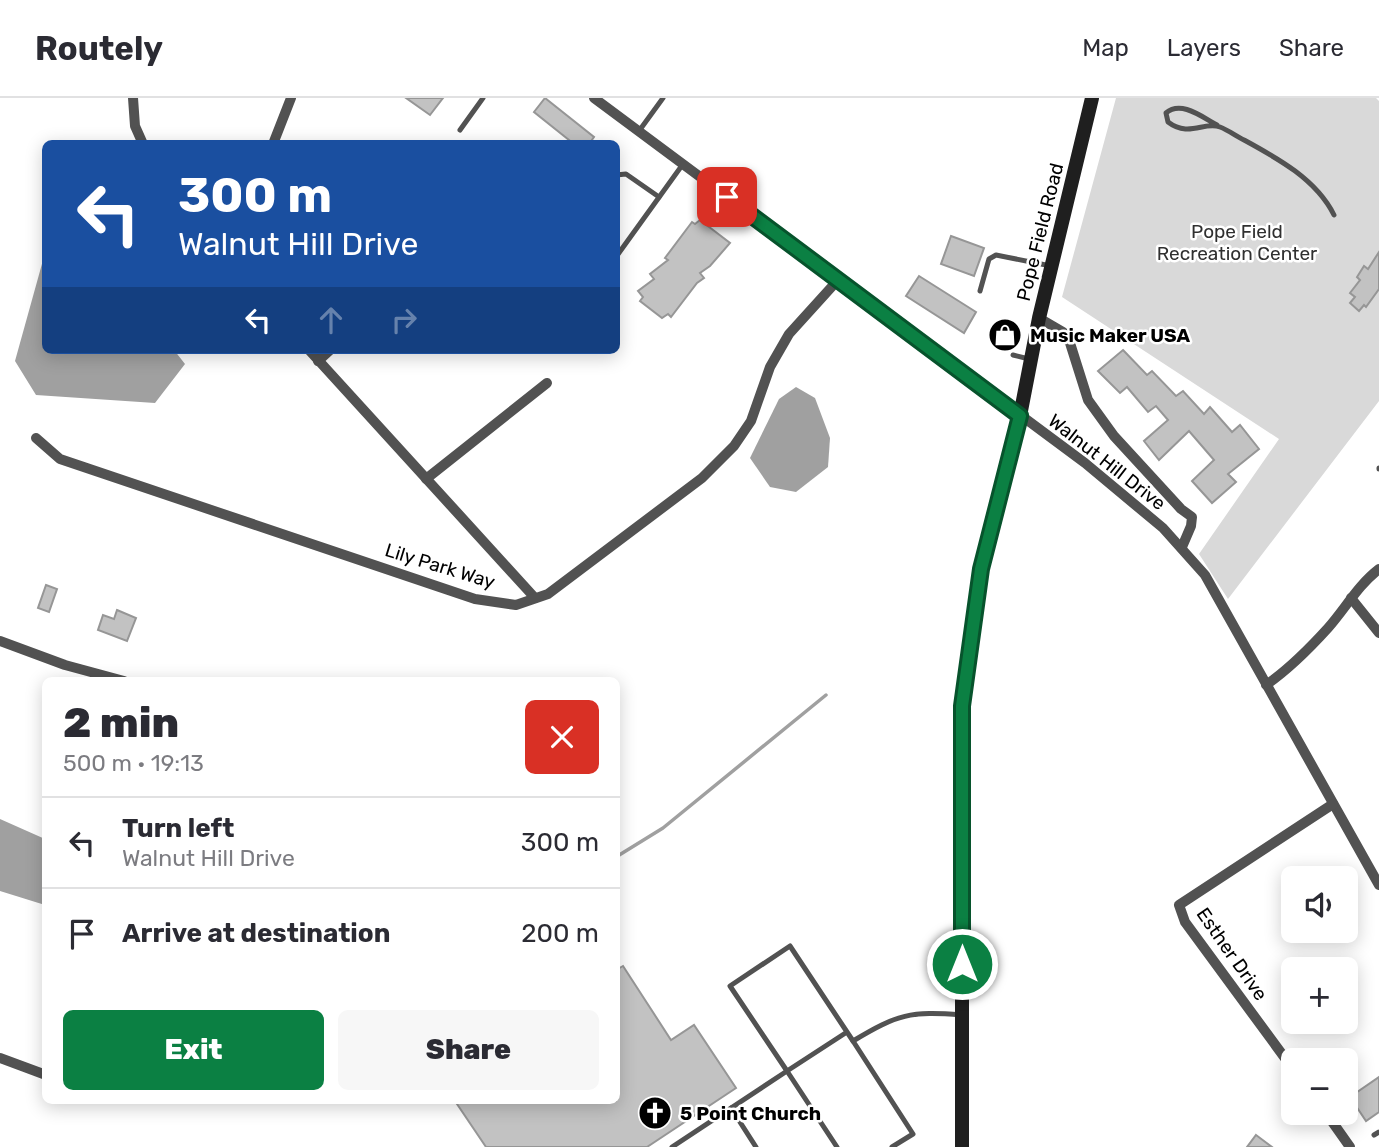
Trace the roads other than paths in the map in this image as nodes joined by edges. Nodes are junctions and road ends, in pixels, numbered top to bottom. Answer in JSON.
{"nodes":[{"id":1,"x":133,"y":98,"type":"edge"},
{"id":2,"x":291,"y":98,"type":"edge"},
{"id":3,"x":483,"y":98,"type":"edge"},
{"id":4,"x":594,"y":98,"type":"edge"},
{"id":5,"x":663,"y":98,"type":"edge"},
{"id":6,"x":1092,"y":98,"type":"edge"},
{"id":7,"x":1217,"y":125,"type":"junction"},
{"id":8,"x":460,"y":130,"type":"dead end"},
{"id":9,"x":639,"y":131,"type":"junction"},
{"id":10,"x":141,"y":140,"type":"edge"},
{"id":11,"x":275,"y":140,"type":"edge"},
{"id":12,"x":683,"y":164,"type":"junction"},
{"id":13,"x":620,"y":175,"type":"edge"},
{"id":14,"x":659,"y":197,"type":"junction"},
{"id":15,"x":1334,"y":215,"type":"dead end"},
{"id":16,"x":620,"y":251,"type":"edge"},
{"id":17,"x":1051,"y":266,"type":"junction"},
{"id":18,"x":837,"y":281,"type":"junction"},
{"id":19,"x":980,"y":291,"type":"dead end"},
{"id":20,"x":1039,"y":318,"type":"junction"},
{"id":21,"x":312,"y":354,"type":"edge"},
{"id":22,"x":326,"y":354,"type":"edge"},
{"id":23,"x":1013,"y":355,"type":"dead end"},
{"id":24,"x":1032,"y":360,"type":"junction"},
{"id":25,"x":318,"y":361,"type":"junction"},
{"id":26,"x":547,"y":383,"type":"dead end"},
{"id":27,"x":1020,"y":416,"type":"junction"},
{"id":28,"x":36,"y":438,"type":"dead end"},
{"id":29,"x":426,"y":479,"type":"junction"},
{"id":30,"x":1182,"y":547,"type":"junction"},
{"id":31,"x":1379,"y":569,"type":"edge"},
{"id":32,"x":535,"y":598,"type":"junction"},
{"id":33,"x":1351,"y":598,"type":"junction"},
{"id":34,"x":1379,"y":633,"type":"edge"},
{"id":35,"x":0,"y":641,"type":"edge"},
{"id":36,"x":109,"y":677,"type":"edge"},
{"id":37,"x":1266,"y":685,"type":"junction"},
{"id":38,"x":1334,"y":804,"type":"junction"},
{"id":39,"x":1379,"y":885,"type":"edge"},
{"id":40,"x":962,"y":1016,"type":"junction"},
{"id":41,"x":847,"y":1032,"type":"junction"},
{"id":42,"x":853,"y":1041,"type":"junction"},
{"id":43,"x":1281,"y":1053,"type":"edge"},
{"id":44,"x":0,"y":1058,"type":"edge"},
{"id":45,"x":787,"y":1071,"type":"junction"},
{"id":46,"x":42,"y":1074,"type":"edge"},
{"id":47,"x":731,"y":1108,"type":"junction"},
{"id":48,"x":1334,"y":1125,"type":"edge"},
{"id":49,"x":672,"y":1147,"type":"edge"},
{"id":50,"x":756,"y":1147,"type":"edge"},
{"id":51,"x":837,"y":1147,"type":"edge"},
{"id":52,"x":892,"y":1147,"type":"edge"},
{"id":53,"x":962,"y":1147,"type":"edge"},
{"id":54,"x":1350,"y":1147,"type":"edge"}],
"edges":[{"from":1,"to":10,"type":"street"},
{"from":2,"to":11,"type":"street"},
{"from":3,"to":8,"type":"lane"},
{"from":4,"to":9,"type":"street","name":"Walnut Hill Drive"},
{"from":5,"to":9,"type":"lane"},
{"from":6,"to":17,"type":"street","name":"Pope Field Road"},
{"from":7,"to":7,"type":"lane"},
{"from":7,"to":15,"type":"lane"},
{"from":9,"to":12,"type":"street","name":"Walnut Hill Drive"},
{"from":12,"to":14,"type":"lane"},
{"from":12,"to":18,"type":"street","name":"Walnut Hill Drive"},
{"from":13,"to":14,"type":"lane"},
{"from":14,"to":16,"type":"lane"},
{"from":17,"to":19,"type":"lane"},
{"from":17,"to":20,"type":"street","name":"Pope Field Road"},
{"from":18,"to":27,"type":"street","name":"Walnut Hill Drive"},
{"from":18,"to":32,"type":"street","name":"Lily Park Way"},
{"from":20,"to":24,"type":"street","name":"Pope Field Road"},
{"from":20,"to":30,"type":"street"},
{"from":21,"to":25,"type":"street"},
{"from":22,"to":25,"type":"street"},
{"from":23,"to":24,"type":"lane"},
{"from":24,"to":27,"type":"street","name":"Pope Field Road"},
{"from":25,"to":29,"type":"street"},
{"from":26,"to":29,"type":"street"},
{"from":27,"to":30,"type":"street","name":"Walnut Hill Drive"},
{"from":27,"to":40,"type":"street","name":"Pope Field Road"},
{"from":28,"to":32,"type":"street","name":"Lily Park Way"},
{"from":29,"to":32,"type":"street"},
{"from":30,"to":37,"type":"street","name":"Walnut Hill Drive"},
{"from":31,"to":33,"type":"street"},
{"from":33,"to":34,"type":"street"},
{"from":33,"to":37,"type":"street"},
{"from":35,"to":36,"type":"street"},
{"from":37,"to":38,"type":"street","name":"Walnut Hill Drive"},
{"from":38,"to":39,"type":"street","name":"Walnut Hill Drive"},
{"from":38,"to":43,"type":"street","name":"Esther Drive"},
{"from":40,"to":42,"type":"lane"},
{"from":40,"to":53,"type":"street","name":"Pope Field Road"},
{"from":41,"to":42,"type":"lane"},
{"from":41,"to":45,"type":"lane"},
{"from":41,"to":45,"type":"lane"},
{"from":42,"to":52,"type":"lane"},
{"from":44,"to":46,"type":"street"},
{"from":45,"to":47,"type":"lane"},
{"from":45,"to":51,"type":"lane"},
{"from":47,"to":49,"type":"lane"},
{"from":47,"to":50,"type":"lane"},
{"from":48,"to":54,"type":"street"}]}
